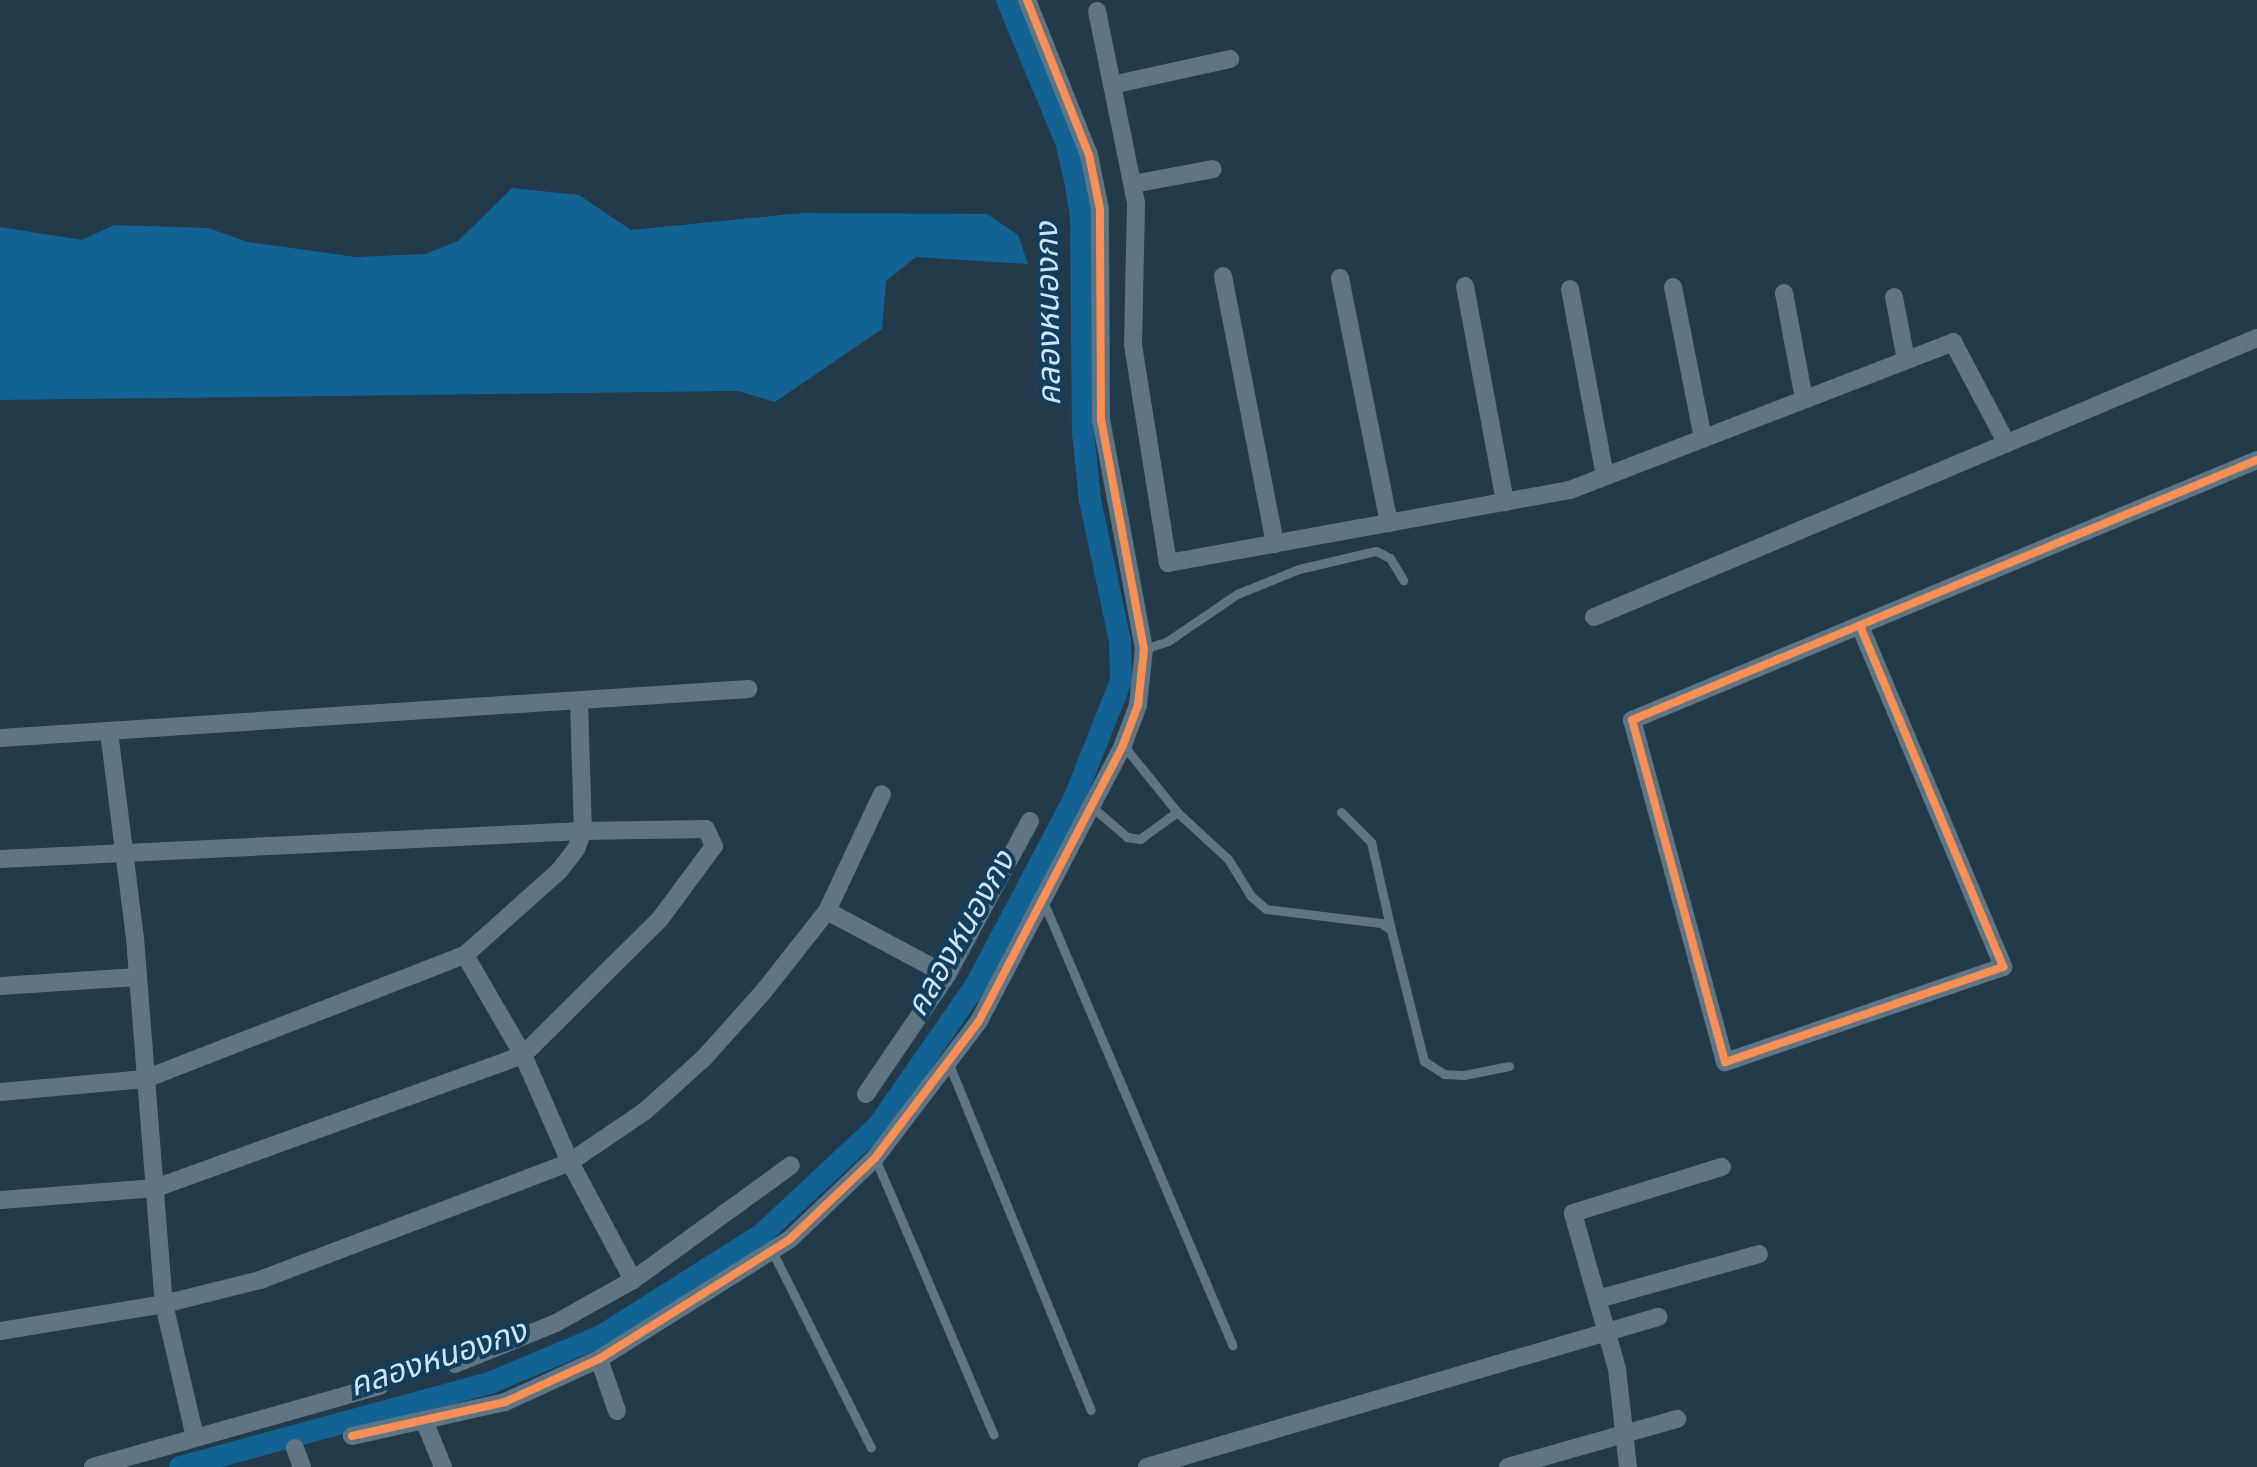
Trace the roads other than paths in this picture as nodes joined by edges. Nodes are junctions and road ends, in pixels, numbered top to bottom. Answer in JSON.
{"nodes":[{"id":1,"x":1027,"y":0,"type":"edge"},
{"id":2,"x":1097,"y":11,"type":"dead end"},
{"id":3,"x":1230,"y":59,"type":"dead end"},
{"id":4,"x":1112,"y":85,"type":"junction"},
{"id":5,"x":1213,"y":169,"type":"dead end"},
{"id":6,"x":1133,"y":184,"type":"junction"},
{"id":7,"x":1223,"y":276,"type":"dead end"},
{"id":8,"x":1340,"y":278,"type":"dead end"},
{"id":9,"x":1465,"y":286,"type":"dead end"},
{"id":10,"x":1673,"y":287,"type":"dead end"},
{"id":11,"x":1570,"y":289,"type":"dead end"},
{"id":12,"x":1784,"y":293,"type":"dead end"},
{"id":13,"x":1894,"y":297,"type":"dead end"},
{"id":14,"x":2257,"y":338,"type":"edge"},
{"id":15,"x":1906,"y":360,"type":"junction"},
{"id":16,"x":1804,"y":399,"type":"junction"},
{"id":17,"x":1703,"y":438,"type":"junction"},
{"id":18,"x":2007,"y":444,"type":"junction"},
{"id":19,"x":2257,"y":460,"type":"edge"},
{"id":20,"x":1605,"y":476,"type":"junction"},
{"id":21,"x":1505,"y":502,"type":"junction"},
{"id":22,"x":1389,"y":523,"type":"junction"},
{"id":23,"x":1275,"y":544,"type":"junction"},
{"id":24,"x":1403,"y":580,"type":"dead end"},
{"id":25,"x":1594,"y":617,"type":"dead end"},
{"id":26,"x":1860,"y":626,"type":"junction"},
{"id":27,"x":1144,"y":649,"type":"junction"},
{"id":28,"x":748,"y":689,"type":"dead end"},
{"id":29,"x":579,"y":701,"type":"junction"},
{"id":30,"x":109,"y":732,"type":"junction"},
{"id":31,"x":0,"y":738,"type":"edge"},
{"id":32,"x":1123,"y":745,"type":"junction"},
{"id":33,"x":882,"y":794,"type":"dead end"},
{"id":34,"x":1091,"y":806,"type":"junction"},
{"id":35,"x":1177,"y":812,"type":"junction"},
{"id":36,"x":1341,"y":812,"type":"dead end"},
{"id":37,"x":1030,"y":821,"type":"dead end"},
{"id":38,"x":583,"y":831,"type":"junction"},
{"id":39,"x":123,"y":852,"type":"junction"},
{"id":40,"x":0,"y":859,"type":"edge"},
{"id":41,"x":1043,"y":901,"type":"junction"},
{"id":42,"x":827,"y":911,"type":"junction"},
{"id":43,"x":1391,"y":930,"type":"junction"},
{"id":44,"x":465,"y":955,"type":"junction"},
{"id":45,"x":947,"y":975,"type":"junction"},
{"id":46,"x":137,"y":977,"type":"junction"},
{"id":47,"x":0,"y":986,"type":"edge"},
{"id":48,"x":523,"y":1055,"type":"junction"},
{"id":49,"x":948,"y":1062,"type":"junction"},
{"id":50,"x":1509,"y":1066,"type":"dead end"},
{"id":51,"x":145,"y":1079,"type":"junction"},
{"id":52,"x":0,"y":1092,"type":"edge"},
{"id":53,"x":866,"y":1094,"type":"dead end"},
{"id":54,"x":875,"y":1158,"type":"junction"},
{"id":55,"x":570,"y":1162,"type":"junction"},
{"id":56,"x":791,"y":1165,"type":"dead end"},
{"id":57,"x":1722,"y":1167,"type":"dead end"},
{"id":58,"x":156,"y":1188,"type":"junction"},
{"id":59,"x":0,"y":1200,"type":"edge"},
{"id":60,"x":772,"y":1251,"type":"junction"},
{"id":61,"x":1759,"y":1254,"type":"dead end"},
{"id":62,"x":633,"y":1280,"type":"junction"},
{"id":63,"x":1598,"y":1299,"type":"junction"},
{"id":64,"x":164,"y":1304,"type":"junction"},
{"id":65,"x":1658,"y":1317,"type":"dead end"},
{"id":66,"x":0,"y":1331,"type":"edge"},
{"id":67,"x":1607,"y":1332,"type":"junction"},
{"id":68,"x":1232,"y":1345,"type":"dead end"},
{"id":69,"x":599,"y":1359,"type":"junction"},
{"id":70,"x":455,"y":1364,"type":"dead end"},
{"id":71,"x":380,"y":1386,"type":"dead end"},
{"id":72,"x":1091,"y":1410,"type":"dead end"},
{"id":73,"x":617,"y":1411,"type":"dead end"},
{"id":74,"x":1677,"y":1419,"type":"dead end"},
{"id":75,"x":424,"y":1420,"type":"junction"},
{"id":76,"x":1624,"y":1434,"type":"junction"},
{"id":77,"x":994,"y":1435,"type":"dead end"},
{"id":78,"x":352,"y":1436,"type":"dead end"},
{"id":79,"x":195,"y":1437,"type":"junction"},
{"id":80,"x":295,"y":1448,"type":"dead end"},
{"id":81,"x":871,"y":1448,"type":"dead end"},
{"id":82,"x":93,"y":1467,"type":"edge"},
{"id":83,"x":302,"y":1467,"type":"edge"},
{"id":84,"x":443,"y":1467,"type":"edge"},
{"id":85,"x":1147,"y":1467,"type":"edge"},
{"id":86,"x":1508,"y":1467,"type":"edge"},
{"id":87,"x":1628,"y":1467,"type":"edge"}],
"edges":[{"from":1,"to":27,"type":"street"},
{"from":2,"to":4,"type":"street"},
{"from":3,"to":4,"type":"street"},
{"from":4,"to":6,"type":"street"},
{"from":5,"to":6,"type":"street"},
{"from":6,"to":23,"type":"street"},
{"from":7,"to":23,"type":"street"},
{"from":8,"to":22,"type":"street"},
{"from":9,"to":21,"type":"street"},
{"from":10,"to":17,"type":"street"},
{"from":11,"to":20,"type":"street"},
{"from":12,"to":16,"type":"street"},
{"from":13,"to":15,"type":"street"},
{"from":14,"to":18,"type":"street"},
{"from":15,"to":16,"type":"street"},
{"from":15,"to":18,"type":"street"},
{"from":16,"to":17,"type":"street"},
{"from":17,"to":20,"type":"street"},
{"from":18,"to":25,"type":"street"},
{"from":19,"to":26,"type":"street"},
{"from":20,"to":21,"type":"street"},
{"from":21,"to":22,"type":"street"},
{"from":22,"to":23,"type":"street"},
{"from":24,"to":27,"type":"lane"},
{"from":26,"to":26,"type":"street"},
{"from":27,"to":32,"type":"street"},
{"from":28,"to":29,"type":"street"},
{"from":29,"to":30,"type":"street"},
{"from":29,"to":38,"type":"street"},
{"from":30,"to":31,"type":"street"},
{"from":30,"to":39,"type":"street"},
{"from":32,"to":34,"type":"street"},
{"from":32,"to":35,"type":"lane"},
{"from":33,"to":42,"type":"street"},
{"from":34,"to":35,"type":"lane"},
{"from":34,"to":41,"type":"street"},
{"from":35,"to":43,"type":"lane"},
{"from":36,"to":43,"type":"lane"},
{"from":37,"to":45,"type":"street"},
{"from":38,"to":39,"type":"street"},
{"from":38,"to":44,"type":"street"},
{"from":38,"to":48,"type":"street"},
{"from":39,"to":40,"type":"street"},
{"from":39,"to":46,"type":"street"},
{"from":41,"to":49,"type":"street"},
{"from":41,"to":68,"type":"lane"},
{"from":42,"to":45,"type":"street"},
{"from":42,"to":55,"type":"street"},
{"from":43,"to":50,"type":"lane"},
{"from":44,"to":48,"type":"street"},
{"from":44,"to":51,"type":"street"},
{"from":45,"to":53,"type":"street"},
{"from":46,"to":47,"type":"street"},
{"from":46,"to":51,"type":"street"},
{"from":48,"to":55,"type":"street"},
{"from":48,"to":58,"type":"street"},
{"from":49,"to":54,"type":"street"},
{"from":49,"to":72,"type":"lane"},
{"from":51,"to":52,"type":"street"},
{"from":51,"to":58,"type":"street"},
{"from":54,"to":60,"type":"street"},
{"from":54,"to":77,"type":"lane"},
{"from":55,"to":62,"type":"street"},
{"from":55,"to":64,"type":"street"},
{"from":56,"to":62,"type":"street"},
{"from":57,"to":63,"type":"street"},
{"from":58,"to":59,"type":"street"},
{"from":58,"to":64,"type":"street"},
{"from":60,"to":69,"type":"street"},
{"from":60,"to":81,"type":"lane"},
{"from":61,"to":63,"type":"street"},
{"from":62,"to":70,"type":"street"},
{"from":63,"to":67,"type":"street"},
{"from":64,"to":66,"type":"street"},
{"from":64,"to":79,"type":"street"},
{"from":65,"to":67,"type":"street"},
{"from":67,"to":76,"type":"street"},
{"from":67,"to":85,"type":"street"},
{"from":69,"to":73,"type":"street"},
{"from":69,"to":75,"type":"street"},
{"from":71,"to":79,"type":"street"},
{"from":74,"to":76,"type":"street"},
{"from":75,"to":78,"type":"street"},
{"from":75,"to":84,"type":"street"},
{"from":76,"to":86,"type":"street"},
{"from":76,"to":87,"type":"street"},
{"from":79,"to":82,"type":"street"},
{"from":80,"to":83,"type":"street"}]}
